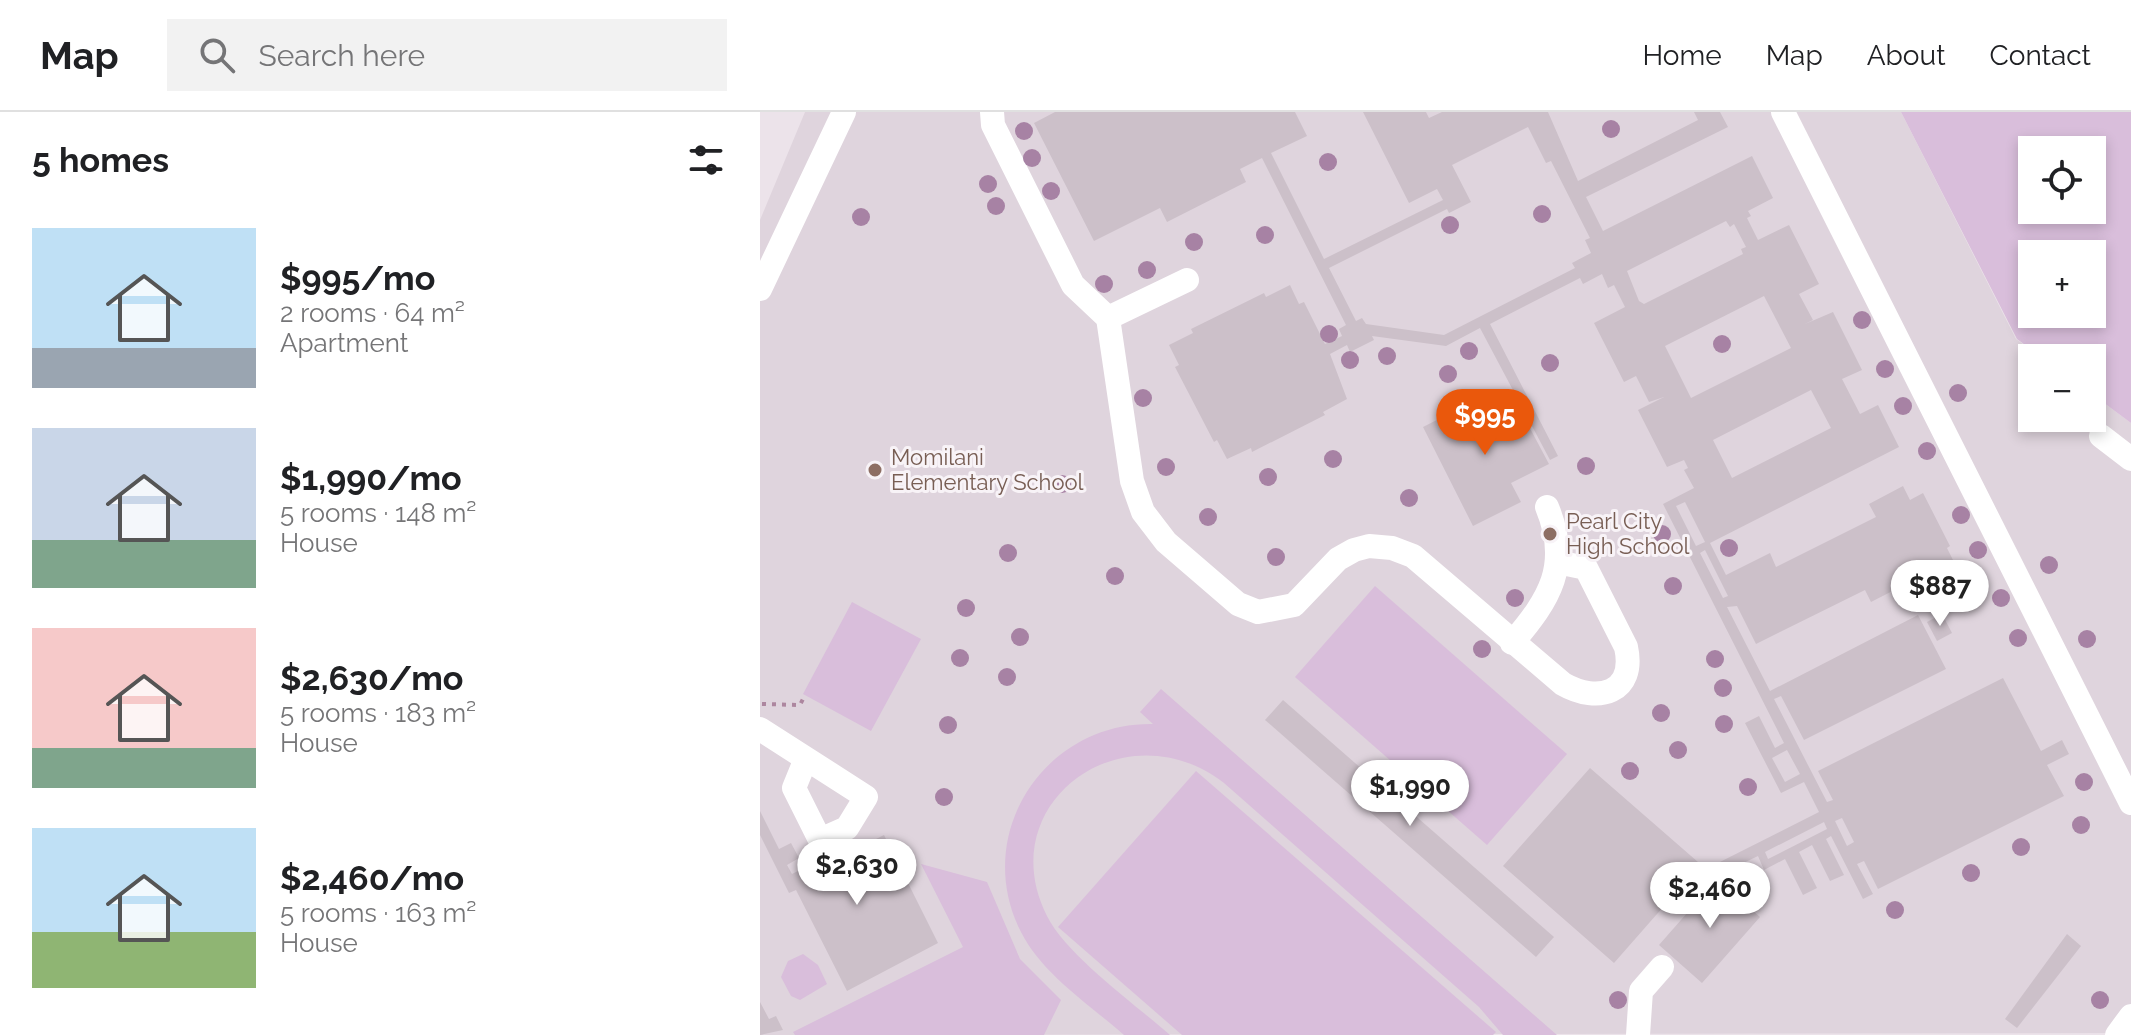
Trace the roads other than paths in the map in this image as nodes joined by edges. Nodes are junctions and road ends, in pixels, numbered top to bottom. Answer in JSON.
{"nodes":[{"id":1,"x":844,"y":112,"type":"edge"},
{"id":2,"x":992,"y":112,"type":"edge"},
{"id":3,"x":1783,"y":112,"type":"edge"},
{"id":4,"x":1187,"y":280,"type":"dead end"},
{"id":5,"x":760,"y":289,"type":"edge"},
{"id":6,"x":1108,"y":318,"type":"junction"},
{"id":7,"x":2101,"y":436,"type":"dead end"},
{"id":8,"x":2131,"y":459,"type":"edge"},
{"id":9,"x":1547,"y":507,"type":"dead end"},
{"id":10,"x":1557,"y":562,"type":"junction"},
{"id":11,"x":1512,"y":643,"type":"junction"},
{"id":12,"x":760,"y":729,"type":"edge"},
{"id":13,"x":805,"y":761,"type":"dead end"},
{"id":14,"x":2131,"y":803,"type":"edge"},
{"id":15,"x":1662,"y":967,"type":"dead end"},
{"id":16,"x":2131,"y":1016,"type":"edge"},
{"id":17,"x":1638,"y":1035,"type":"edge"},
{"id":18,"x":2117,"y":1035,"type":"edge"}],
"edges":[{"from":1,"to":5,"type":"lane"},
{"from":2,"to":6,"type":"lane"},
{"from":3,"to":14,"type":"lane"},
{"from":4,"to":6,"type":"lane"},
{"from":6,"to":11,"type":"lane"},
{"from":7,"to":8,"type":"lane"},
{"from":9,"to":10,"type":"lane"},
{"from":10,"to":11,"type":"lane"},
{"from":10,"to":11,"type":"lane"},
{"from":12,"to":13,"type":"lane"},
{"from":15,"to":17,"type":"lane"},
{"from":16,"to":18,"type":"lane"}]}
